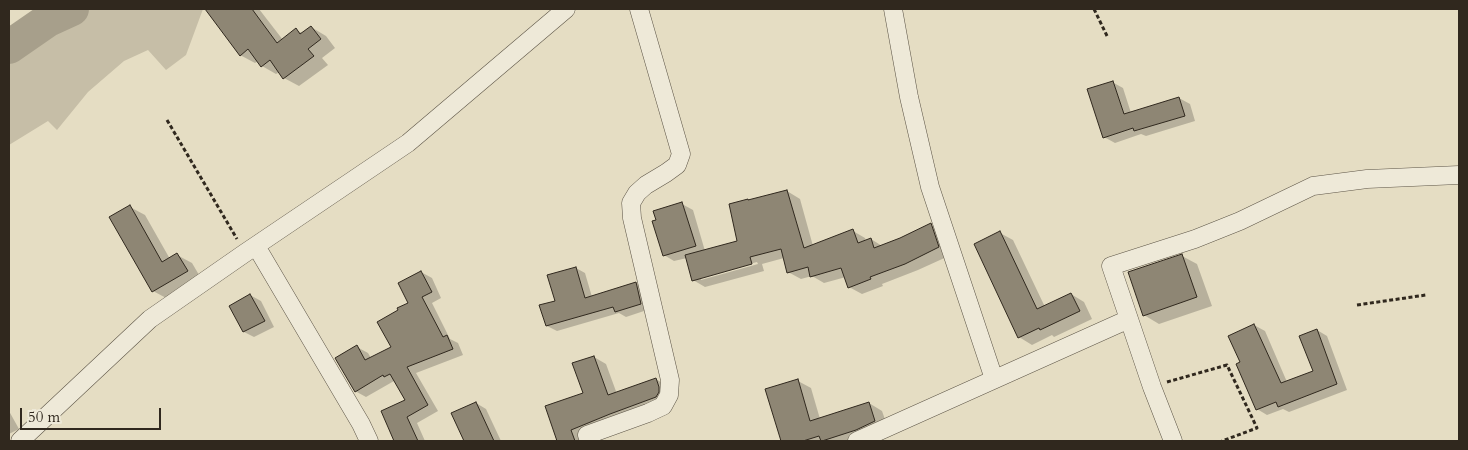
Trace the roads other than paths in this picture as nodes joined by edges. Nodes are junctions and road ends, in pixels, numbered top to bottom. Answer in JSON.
{"nodes":[{"id":1,"x":566,"y":9,"type":"edge"},
{"id":2,"x":639,"y":9,"type":"edge"},
{"id":3,"x":893,"y":9,"type":"edge"},
{"id":4,"x":1459,"y":175,"type":"edge"},
{"id":5,"x":250,"y":249,"type":"junction"},
{"id":6,"x":1129,"y":319,"type":"junction"},
{"id":7,"x":994,"y":379,"type":"junction"},
{"id":8,"x":20,"y":441,"type":"edge"},
{"id":9,"x":369,"y":441,"type":"edge"},
{"id":10,"x":589,"y":441,"type":"edge"},
{"id":11,"x":857,"y":441,"type":"edge"},
{"id":12,"x":1173,"y":441,"type":"edge"}],
"edges":[{"from":1,"to":5,"type":"street"},
{"from":2,"to":10,"type":"street"},
{"from":3,"to":7,"type":"street"},
{"from":4,"to":6,"type":"street"},
{"from":5,"to":8,"type":"street"},
{"from":5,"to":9,"type":"street"},
{"from":6,"to":7,"type":"street"},
{"from":6,"to":12,"type":"street"},
{"from":7,"to":11,"type":"street"}]}
